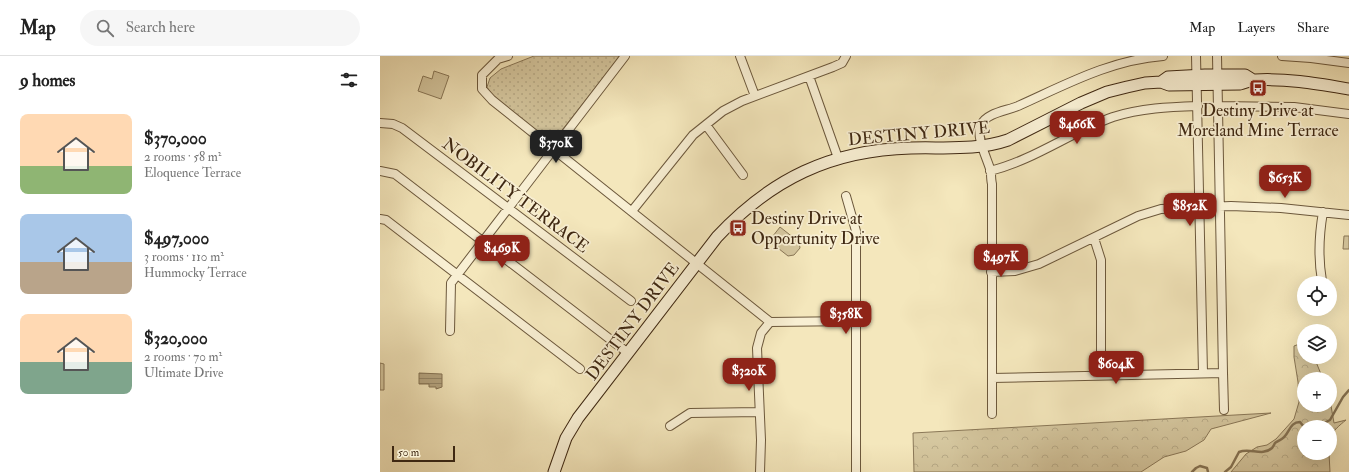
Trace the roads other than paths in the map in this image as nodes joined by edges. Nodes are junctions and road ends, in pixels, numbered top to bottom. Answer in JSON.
{"nodes":[{"id":1,"x":508,"y":56,"type":"edge"},
{"id":2,"x":625,"y":56,"type":"edge"},
{"id":3,"x":740,"y":56,"type":"edge"},
{"id":4,"x":846,"y":56,"type":"edge"},
{"id":5,"x":1163,"y":56,"type":"edge"},
{"id":6,"x":1196,"y":56,"type":"edge"},
{"id":7,"x":1217,"y":56,"type":"edge"},
{"id":8,"x":1282,"y":56,"type":"edge"},
{"id":9,"x":1349,"y":63,"type":"edge"},
{"id":10,"x":809,"y":76,"type":"junction"},
{"id":11,"x":1196,"y":80,"type":"junction"},
{"id":12,"x":1216,"y":80,"type":"junction"},
{"id":13,"x":1349,"y":89,"type":"edge"},
{"id":14,"x":755,"y":96,"type":"junction"},
{"id":15,"x":1198,"y":106,"type":"junction"},
{"id":16,"x":1217,"y":106,"type":"junction"},
{"id":17,"x":1349,"y":114,"type":"edge"},
{"id":18,"x":380,"y":123,"type":"edge"},
{"id":19,"x":706,"y":125,"type":"junction"},
{"id":20,"x":983,"y":146,"type":"junction"},
{"id":21,"x":554,"y":150,"type":"junction"},
{"id":22,"x":838,"y":158,"type":"junction"},
{"id":23,"x":380,"y":171,"type":"edge"},
{"id":24,"x":990,"y":171,"type":"junction"},
{"id":25,"x":743,"y":175,"type":"dead end"},
{"id":26,"x":846,"y":196,"type":"dead end"},
{"id":27,"x":1199,"y":206,"type":"junction"},
{"id":28,"x":1220,"y":206,"type":"junction"},
{"id":29,"x":508,"y":208,"type":"junction"},
{"id":30,"x":632,"y":211,"type":"junction"},
{"id":31,"x":1323,"y":212,"type":"junction"},
{"id":32,"x":1349,"y":215,"type":"edge"},
{"id":33,"x":380,"y":219,"type":"edge"},
{"id":34,"x":1094,"y":238,"type":"junction"},
{"id":35,"x":483,"y":242,"type":"junction"},
{"id":36,"x":697,"y":263,"type":"junction"},
{"id":37,"x":991,"y":272,"type":"junction"},
{"id":38,"x":457,"y":276,"type":"junction"},
{"id":39,"x":1322,"y":276,"type":"edge"},
{"id":40,"x":631,"y":301,"type":"dead end"},
{"id":41,"x":856,"y":321,"type":"junction"},
{"id":42,"x":770,"y":322,"type":"junction"},
{"id":43,"x":450,"y":331,"type":"dead end"},
{"id":44,"x":628,"y":353,"type":"junction"},
{"id":45,"x":580,"y":369,"type":"dead end"},
{"id":46,"x":1203,"y":373,"type":"junction"},
{"id":47,"x":1223,"y":373,"type":"junction"},
{"id":48,"x":1101,"y":375,"type":"junction"},
{"id":49,"x":992,"y":378,"type":"junction"},
{"id":50,"x":1224,"y":410,"type":"dead end"},
{"id":51,"x":759,"y":412,"type":"junction"},
{"id":52,"x":992,"y":414,"type":"dead end"},
{"id":53,"x":670,"y":426,"type":"dead end"},
{"id":54,"x":554,"y":472,"type":"edge"},
{"id":55,"x":760,"y":472,"type":"edge"},
{"id":56,"x":856,"y":472,"type":"edge"}],
"edges":[{"from":1,"to":21,"type":"street"},
{"from":2,"to":21,"type":"street"},
{"from":3,"to":14,"type":"street"},
{"from":4,"to":10,"type":"street"},
{"from":5,"to":20,"type":"street"},
{"from":6,"to":11,"type":"street"},
{"from":7,"to":12,"type":"street"},
{"from":8,"to":9,"type":"street"},
{"from":10,"to":14,"type":"street"},
{"from":10,"to":22,"type":"street"},
{"from":11,"to":12,"type":"street","name":"DESTINY DRIVE"},
{"from":11,"to":15,"type":"street"},
{"from":11,"to":20,"type":"street","name":"DESTINY DRIVE"},
{"from":12,"to":13,"type":"street","name":"DESTINY DRIVE"},
{"from":12,"to":16,"type":"street"},
{"from":14,"to":19,"type":"street"},
{"from":15,"to":24,"type":"street"},
{"from":15,"to":27,"type":"street"},
{"from":16,"to":17,"type":"street"},
{"from":16,"to":28,"type":"street"},
{"from":18,"to":29,"type":"street","name":"NOBILITY TERRACE"},
{"from":19,"to":25,"type":"street"},
{"from":19,"to":30,"type":"street"},
{"from":20,"to":22,"type":"street","name":"DESTINY DRIVE"},
{"from":20,"to":24,"type":"street"},
{"from":21,"to":29,"type":"street"},
{"from":21,"to":30,"type":"street"},
{"from":22,"to":36,"type":"street","name":"DESTINY DRIVE"},
{"from":23,"to":35,"type":"street"},
{"from":24,"to":37,"type":"street"},
{"from":26,"to":41,"type":"street"},
{"from":27,"to":28,"type":"street"},
{"from":27,"to":34,"type":"street"},
{"from":27,"to":46,"type":"street"},
{"from":28,"to":31,"type":"street"},
{"from":28,"to":47,"type":"street"},
{"from":29,"to":35,"type":"street"},
{"from":29,"to":40,"type":"street","name":"NOBILITY TERRACE"},
{"from":30,"to":36,"type":"street"},
{"from":31,"to":32,"type":"street"},
{"from":31,"to":39,"type":"street"},
{"from":33,"to":38,"type":"street"},
{"from":34,"to":37,"type":"street"},
{"from":34,"to":48,"type":"street"},
{"from":35,"to":38,"type":"street"},
{"from":35,"to":44,"type":"street"},
{"from":36,"to":42,"type":"street"},
{"from":36,"to":44,"type":"street","name":"DESTINY DRIVE"},
{"from":37,"to":49,"type":"street"},
{"from":38,"to":43,"type":"street"},
{"from":38,"to":45,"type":"street"},
{"from":41,"to":42,"type":"street"},
{"from":41,"to":56,"type":"street"},
{"from":42,"to":51,"type":"street"},
{"from":44,"to":54,"type":"street","name":"DESTINY DRIVE"},
{"from":46,"to":47,"type":"street"},
{"from":46,"to":48,"type":"street"},
{"from":47,"to":50,"type":"street"},
{"from":48,"to":49,"type":"street"},
{"from":49,"to":52,"type":"street"},
{"from":51,"to":53,"type":"street"},
{"from":51,"to":55,"type":"street"}]}
